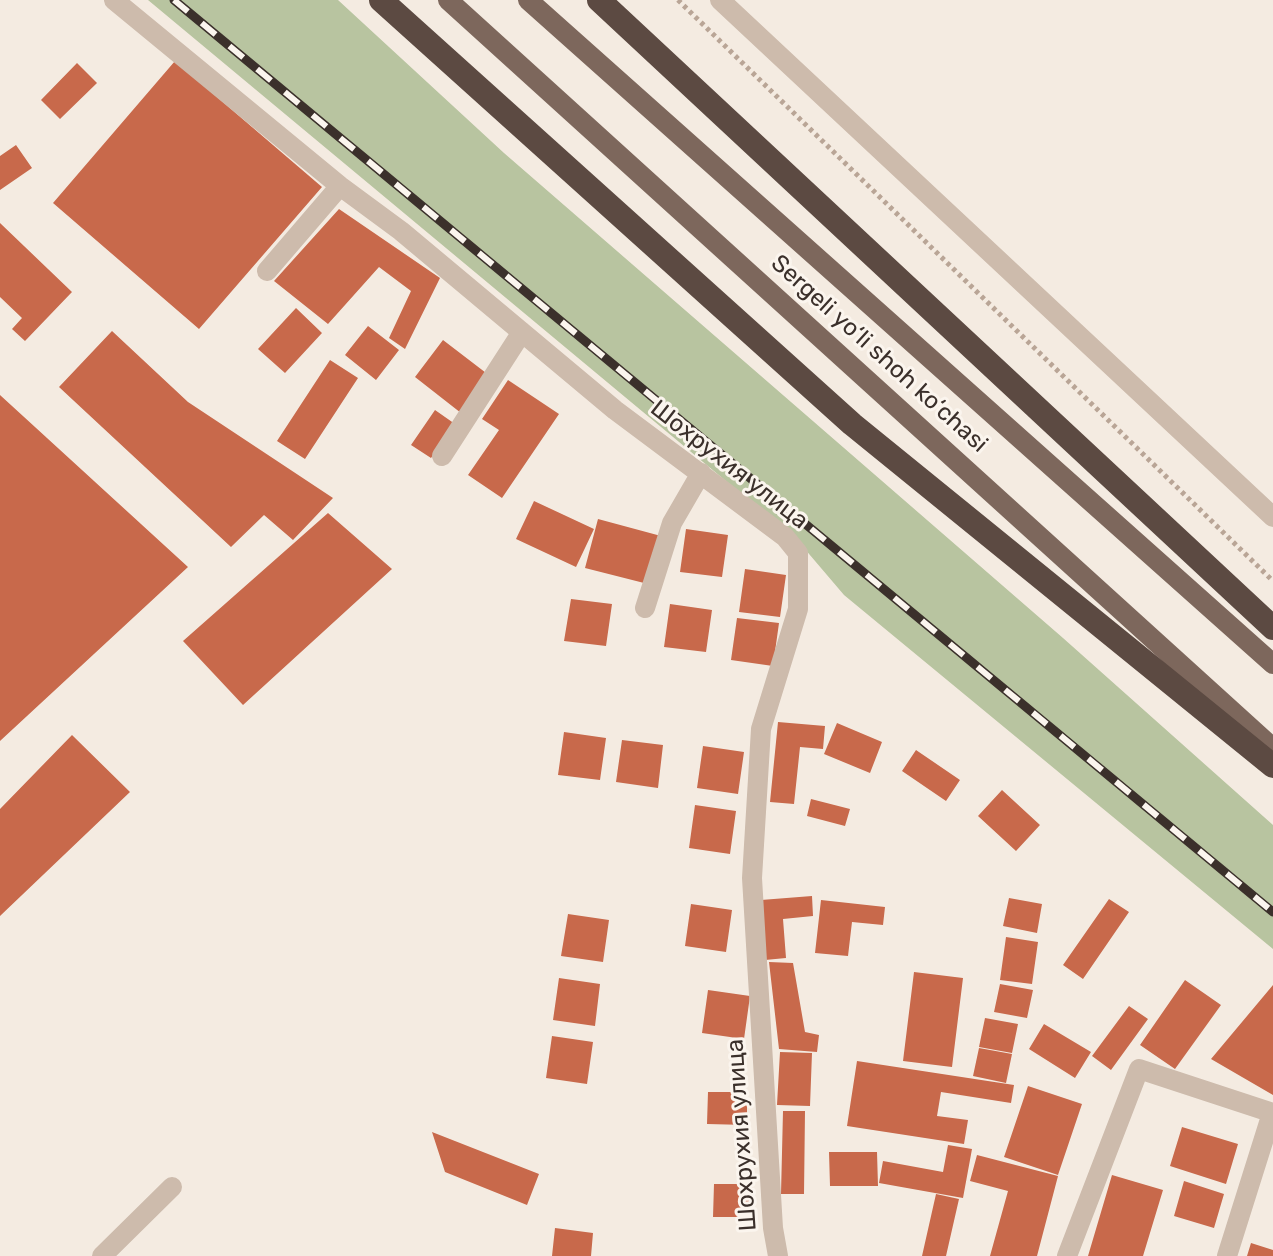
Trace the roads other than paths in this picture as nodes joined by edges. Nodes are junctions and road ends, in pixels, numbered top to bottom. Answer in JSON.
{"nodes":[{"id":1,"x":114,"y":0,"type":"edge"},
{"id":2,"x":381,"y":0,"type":"edge"},
{"id":3,"x":448,"y":0,"type":"edge"},
{"id":4,"x":528,"y":0,"type":"edge"},
{"id":5,"x":599,"y":0,"type":"edge"},
{"id":6,"x":720,"y":0,"type":"edge"},
{"id":7,"x":340,"y":186,"type":"junction"},
{"id":8,"x":267,"y":271,"type":"dead end"},
{"id":9,"x":522,"y":332,"type":"junction"},
{"id":10,"x":442,"y":456,"type":"dead end"},
{"id":11,"x":701,"y":473,"type":"junction"},
{"id":12,"x":1273,"y":517,"type":"edge"},
{"id":13,"x":645,"y":608,"type":"dead end"},
{"id":14,"x":1273,"y":628,"type":"edge"},
{"id":15,"x":1273,"y":664,"type":"edge"},
{"id":16,"x":1273,"y":748,"type":"edge"},
{"id":17,"x":1273,"y":766,"type":"edge"},
{"id":18,"x":1272,"y":1113,"type":"edge"},
{"id":19,"x":172,"y":1187,"type":"dead end"},
{"id":20,"x":102,"y":1256,"type":"edge"},
{"id":21,"x":778,"y":1256,"type":"edge"},
{"id":22,"x":1067,"y":1256,"type":"edge"},
{"id":23,"x":1227,"y":1256,"type":"edge"}],
"edges":[{"from":1,"to":7,"type":"street","name":"Шохрухия улица"},
{"from":2,"to":17,"type":"highway"},
{"from":3,"to":16,"type":"main road","name":"Sergeli yo‘li shoh ko‘chasi"},
{"from":4,"to":15,"type":"main road","name":"Sergeli yo‘li shoh ko‘chasi"},
{"from":5,"to":14,"type":"highway"},
{"from":6,"to":12,"type":"street"},
{"from":7,"to":8,"type":"street"},
{"from":7,"to":9,"type":"street","name":"Шохрухия улица"},
{"from":9,"to":10,"type":"street"},
{"from":9,"to":11,"type":"street","name":"Шохрухия улица"},
{"from":11,"to":13,"type":"street"},
{"from":11,"to":21,"type":"street","name":"Шохрухия улица"},
{"from":18,"to":22,"type":"street"},
{"from":18,"to":23,"type":"street"},
{"from":19,"to":20,"type":"street"}]}
